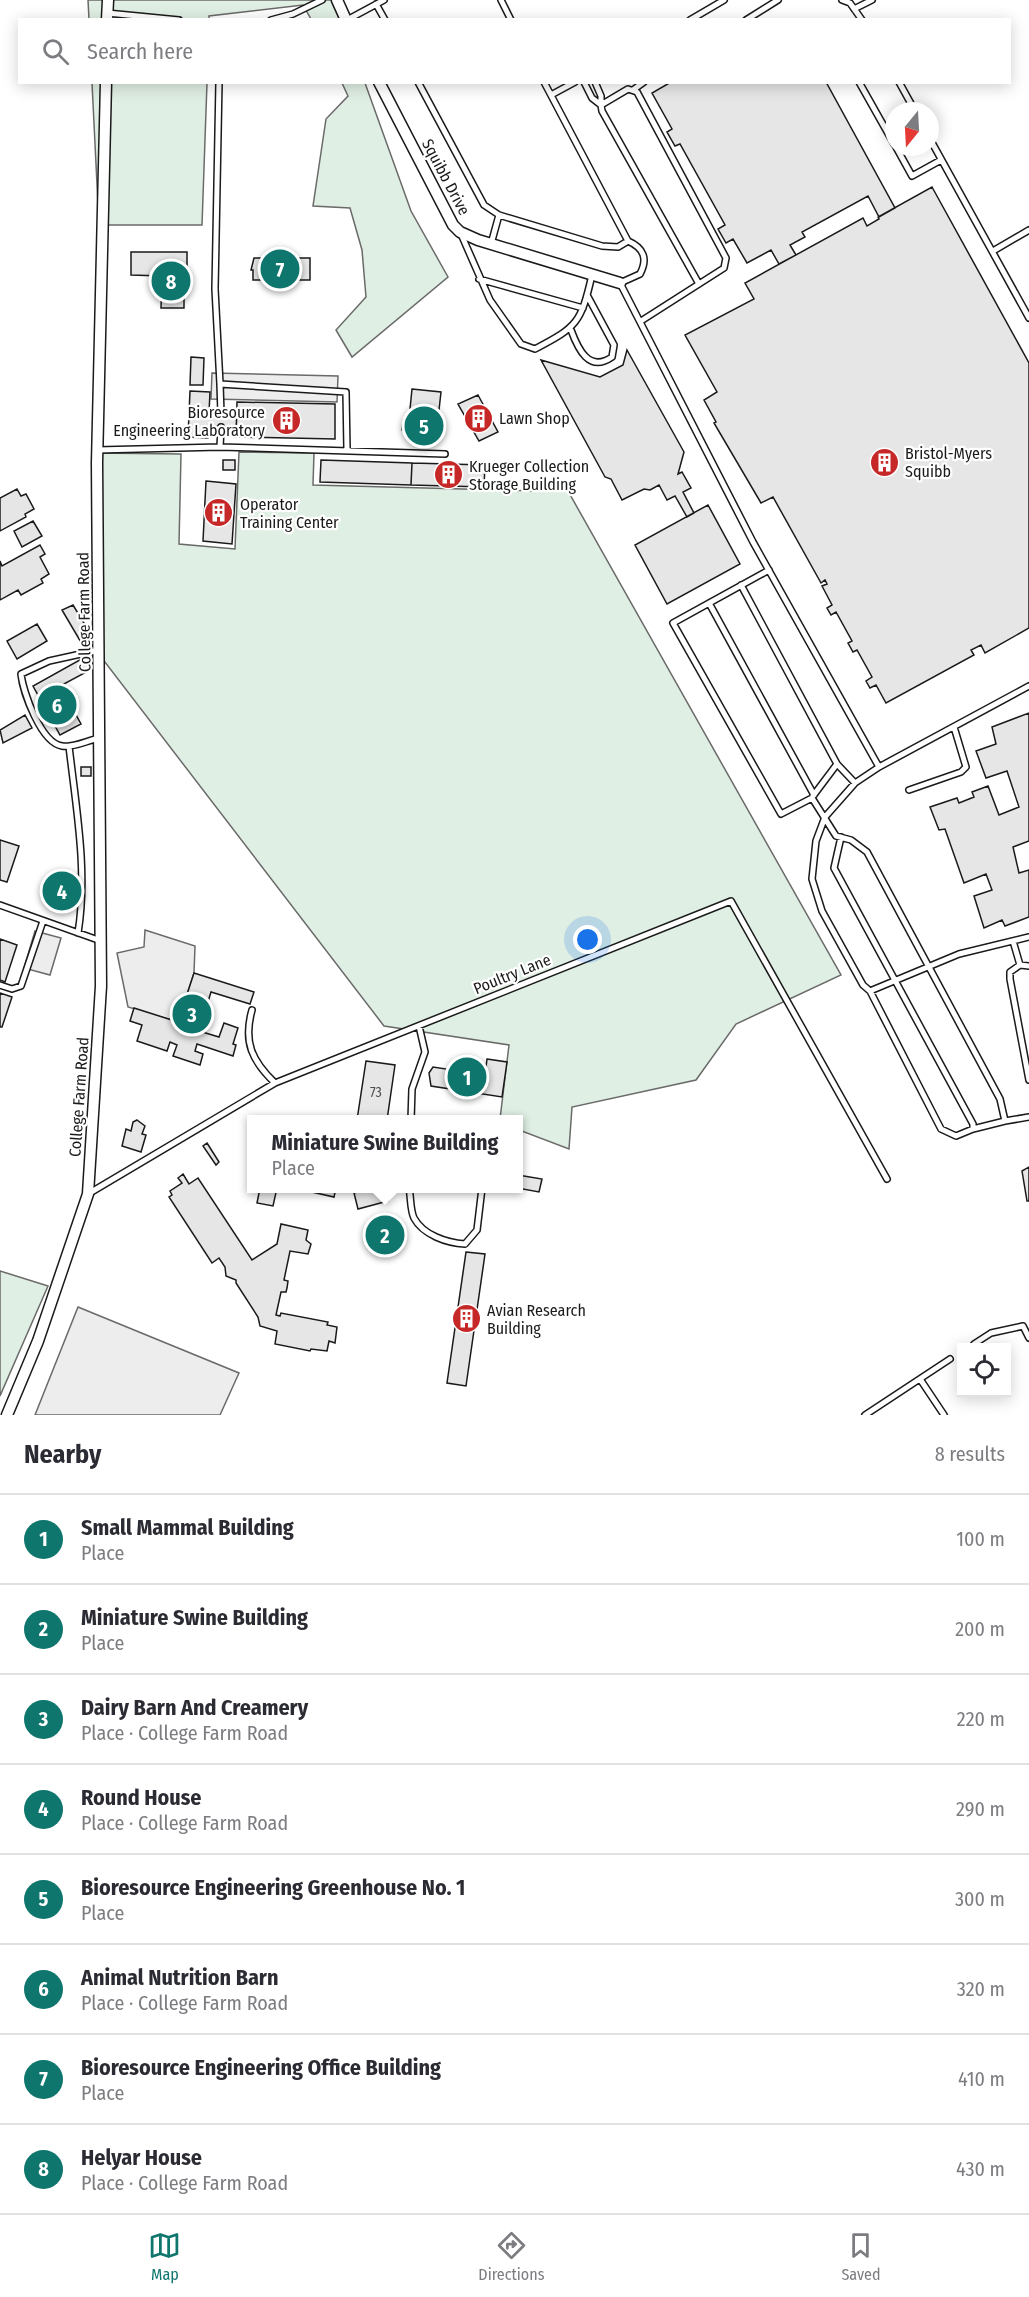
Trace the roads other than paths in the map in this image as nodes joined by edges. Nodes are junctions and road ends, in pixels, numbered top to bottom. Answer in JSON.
{"nodes":[{"id":1,"x":108,"y":0,"type":"edge"},
{"id":2,"x":322,"y":0,"type":"edge"},
{"id":3,"x":337,"y":0,"type":"edge"},
{"id":4,"x":384,"y":0,"type":"edge"},
{"id":5,"x":501,"y":0,"type":"edge"},
{"id":6,"x":724,"y":0,"type":"edge"},
{"id":7,"x":778,"y":0,"type":"edge"},
{"id":8,"x":842,"y":0,"type":"edge"},
{"id":9,"x":872,"y":0,"type":"edge"},
{"id":10,"x":376,"y":4,"type":"junction"},
{"id":11,"x":854,"y":9,"type":"junction"},
{"id":12,"x":107,"y":16,"type":"edge"},
{"id":13,"x":142,"y":18,"type":"edge"},
{"id":14,"x":278,"y":18,"type":"edge"},
{"id":15,"x":346,"y":18,"type":"edge"},
{"id":16,"x":351,"y":18,"type":"edge"},
{"id":17,"x":384,"y":18,"type":"edge"},
{"id":18,"x":510,"y":18,"type":"edge"},
{"id":19,"x":693,"y":18,"type":"edge"},
{"id":20,"x":749,"y":18,"type":"edge"},
{"id":21,"x":861,"y":18,"type":"edge"},
{"id":22,"x":106,"y":84,"type":"edge"},
{"id":23,"x":219,"y":84,"type":"edge"},
{"id":24,"x":380,"y":84,"type":"edge"},
{"id":25,"x":419,"y":84,"type":"edge"},
{"id":26,"x":545,"y":84,"type":"edge"},
{"id":27,"x":571,"y":84,"type":"edge"},
{"id":28,"x":585,"y":84,"type":"edge"},
{"id":29,"x":596,"y":84,"type":"edge"},
{"id":30,"x":641,"y":84,"type":"edge"},
{"id":31,"x":860,"y":84,"type":"edge"},
{"id":32,"x":900,"y":84,"type":"edge"},
{"id":33,"x":633,"y":90,"type":"junction"},
{"id":34,"x":552,"y":95,"type":"junction"},
{"id":35,"x":910,"y":102,"type":"edge"},
{"id":36,"x":601,"y":105,"type":"junction"},
{"id":37,"x":885,"y":128,"type":"edge"},
{"id":38,"x":901,"y":156,"type":"edge"},
{"id":39,"x":939,"y":156,"type":"edge"},
{"id":40,"x":941,"y":160,"type":"junction"},
{"id":41,"x":499,"y":215,"type":"junction"},
{"id":42,"x":1029,"y":230,"type":"edge"},
{"id":43,"x":460,"y":232,"type":"junction"},
{"id":44,"x":628,"y":242,"type":"junction"},
{"id":45,"x":491,"y":244,"type":"junction"},
{"id":46,"x":993,"y":251,"type":"junction"},
{"id":47,"x":592,"y":274,"type":"junction"},
{"id":48,"x":479,"y":279,"type":"junction"},
{"id":49,"x":620,"y":283,"type":"junction"},
{"id":50,"x":699,"y":284,"type":"junction"},
{"id":51,"x":587,"y":295,"type":"junction"},
{"id":52,"x":583,"y":308,"type":"junction"},
{"id":53,"x":1029,"y":318,"type":"edge"},
{"id":54,"x":641,"y":321,"type":"junction"},
{"id":55,"x":571,"y":330,"type":"junction"},
{"id":56,"x":220,"y":384,"type":"junction"},
{"id":57,"x":221,"y":414,"type":"dead end"},
{"id":58,"x":221,"y":427,"type":"dead end"},
{"id":59,"x":220,"y":447,"type":"junction"},
{"id":60,"x":97,"y":450,"type":"junction"},
{"id":61,"x":347,"y":450,"type":"junction"},
{"id":62,"x":444,"y":454,"type":"dead end"},
{"id":63,"x":769,"y":570,"type":"junction"},
{"id":64,"x":741,"y":585,"type":"junction"},
{"id":65,"x":709,"y":603,"type":"junction"},
{"id":66,"x":100,"y":650,"type":"junction"},
{"id":67,"x":1029,"y":686,"type":"edge"},
{"id":68,"x":954,"y":727,"type":"junction"},
{"id":69,"x":100,"y":738,"type":"junction"},
{"id":70,"x":69,"y":746,"type":"junction"},
{"id":71,"x":837,"y":764,"type":"junction"},
{"id":72,"x":879,"y":767,"type":"junction"},
{"id":73,"x":855,"y":783,"type":"junction"},
{"id":74,"x":909,"y":790,"type":"dead end"},
{"id":75,"x":813,"y":796,"type":"junction"},
{"id":76,"x":825,"y":817,"type":"junction"},
{"id":77,"x":841,"y":837,"type":"junction"},
{"id":78,"x":0,"y":905,"type":"edge"},
{"id":79,"x":43,"y":921,"type":"junction"},
{"id":80,"x":78,"y":933,"type":"junction"},
{"id":81,"x":1029,"y":937,"type":"edge"},
{"id":82,"x":101,"y":941,"type":"junction"},
{"id":83,"x":1013,"y":941,"type":"junction"},
{"id":84,"x":1020,"y":965,"type":"junction"},
{"id":85,"x":1029,"y":966,"type":"edge"},
{"id":86,"x":928,"y":968,"type":"junction"},
{"id":87,"x":894,"y":982,"type":"junction"},
{"id":88,"x":0,"y":985,"type":"edge"},
{"id":89,"x":870,"y":992,"type":"junction"},
{"id":90,"x":252,"y":1010,"type":"dead end"},
{"id":91,"x":419,"y":1026,"type":"junction"},
{"id":92,"x":1029,"y":1080,"type":"edge"},
{"id":93,"x":275,"y":1083,"type":"junction"},
{"id":94,"x":411,"y":1115,"type":"edge"},
{"id":95,"x":1029,"y":1117,"type":"edge"},
{"id":96,"x":1005,"y":1120,"type":"junction"},
{"id":97,"x":973,"y":1129,"type":"junction"},
{"id":98,"x":887,"y":1179,"type":"dead end"},
{"id":99,"x":410,"y":1193,"type":"edge"},
{"id":100,"x":481,"y":1193,"type":"edge"},
{"id":101,"x":88,"y":1194,"type":"junction"},
{"id":102,"x":1029,"y":1338,"type":"edge"},
{"id":103,"x":976,"y":1343,"type":"edge"},
{"id":104,"x":950,"y":1359,"type":"dead end"},
{"id":105,"x":920,"y":1379,"type":"junction"},
{"id":106,"x":7,"y":1415,"type":"edge"},
{"id":107,"x":866,"y":1415,"type":"edge"},
{"id":108,"x":944,"y":1415,"type":"edge"}],
"edges":[{"from":1,"to":12,"type":"street"},
{"from":2,"to":14,"type":"lane"},
{"from":3,"to":15,"type":"street"},
{"from":4,"to":10,"type":"lane"},
{"from":5,"to":18,"type":"lane"},
{"from":6,"to":19,"type":"lane"},
{"from":7,"to":20,"type":"lane"},
{"from":8,"to":11,"type":"lane"},
{"from":9,"to":11,"type":"lane"},
{"from":10,"to":16,"type":"lane"},
{"from":10,"to":17,"type":"lane"},
{"from":11,"to":21,"type":"lane"},
{"from":12,"to":13,"type":"lane"},
{"from":22,"to":60,"type":"street","name":"College Farm Road"},
{"from":23,"to":56,"type":"lane"},
{"from":24,"to":43,"type":"street","name":"Squibb Drive"},
{"from":25,"to":41,"type":"lane"},
{"from":26,"to":34,"type":"lane"},
{"from":27,"to":34,"type":"lane"},
{"from":28,"to":36,"type":"lane"},
{"from":29,"to":36,"type":"lane"},
{"from":30,"to":33,"type":"lane"},
{"from":31,"to":37,"type":"lane"},
{"from":32,"to":35,"type":"lane"},
{"from":33,"to":36,"type":"lane"},
{"from":33,"to":50,"type":"lane"},
{"from":34,"to":44,"type":"lane"},
{"from":36,"to":50,"type":"lane"},
{"from":38,"to":40,"type":"lane"},
{"from":39,"to":40,"type":"lane"},
{"from":40,"to":46,"type":"lane"},
{"from":41,"to":44,"type":"lane"},
{"from":41,"to":45,"type":"lane"},
{"from":42,"to":46,"type":"lane"},
{"from":43,"to":45,"type":"street","name":"Squibb Drive"},
{"from":43,"to":48,"type":"lane"},
{"from":44,"to":49,"type":"lane"},
{"from":45,"to":47,"type":"street","name":"Squibb Drive"},
{"from":46,"to":53,"type":"lane"},
{"from":47,"to":49,"type":"street","name":"Squibb Drive"},
{"from":47,"to":51,"type":"lane"},
{"from":48,"to":52,"type":"lane"},
{"from":48,"to":55,"type":"lane"},
{"from":49,"to":54,"type":"lane"},
{"from":50,"to":54,"type":"lane"},
{"from":51,"to":52,"type":"lane"},
{"from":51,"to":55,"type":"lane"},
{"from":52,"to":55,"type":"lane"},
{"from":54,"to":63,"type":"lane"},
{"from":56,"to":57,"type":"lane"},
{"from":56,"to":61,"type":"lane"},
{"from":58,"to":59,"type":"lane"},
{"from":59,"to":60,"type":"lane"},
{"from":59,"to":61,"type":"lane"},
{"from":60,"to":66,"type":"street","name":"College Farm Road"},
{"from":61,"to":62,"type":"lane"},
{"from":63,"to":64,"type":"lane"},
{"from":63,"to":72,"type":"lane"},
{"from":64,"to":65,"type":"lane"},
{"from":64,"to":71,"type":"lane"},
{"from":65,"to":75,"type":"lane"},
{"from":65,"to":75,"type":"lane"},
{"from":66,"to":69,"type":"street","name":"College Farm Road"},
{"from":66,"to":70,"type":"lane"},
{"from":67,"to":68,"type":"lane"},
{"from":68,"to":72,"type":"lane"},
{"from":68,"to":74,"type":"lane"},
{"from":69,"to":70,"type":"lane"},
{"from":69,"to":82,"type":"street","name":"College Farm Road"},
{"from":70,"to":80,"type":"lane"},
{"from":71,"to":73,"type":"lane"},
{"from":71,"to":75,"type":"lane"},
{"from":72,"to":73,"type":"lane"},
{"from":73,"to":76,"type":"lane"},
{"from":75,"to":76,"type":"lane"},
{"from":76,"to":77,"type":"lane"},
{"from":76,"to":89,"type":"lane"},
{"from":77,"to":86,"type":"lane"},
{"from":77,"to":87,"type":"lane"},
{"from":78,"to":79,"type":"lane"},
{"from":79,"to":80,"type":"lane"},
{"from":79,"to":88,"type":"lane"},
{"from":80,"to":82,"type":"lane"},
{"from":81,"to":83,"type":"lane"},
{"from":82,"to":101,"type":"street","name":"College Farm Road"},
{"from":83,"to":84,"type":"lane"},
{"from":83,"to":86,"type":"lane"},
{"from":84,"to":85,"type":"lane"},
{"from":84,"to":92,"type":"lane"},
{"from":86,"to":87,"type":"lane"},
{"from":86,"to":96,"type":"lane"},
{"from":87,"to":89,"type":"lane"},
{"from":87,"to":97,"type":"lane"},
{"from":89,"to":97,"type":"lane"},
{"from":90,"to":93,"type":"lane"},
{"from":91,"to":93,"type":"lane","name":"Poultry Lane"},
{"from":91,"to":94,"type":"lane"},
{"from":91,"to":98,"type":"lane","name":"Poultry Lane"},
{"from":93,"to":101,"type":"lane","name":"Poultry Lane"},
{"from":95,"to":96,"type":"lane"},
{"from":96,"to":97,"type":"lane"},
{"from":99,"to":100,"type":"lane"},
{"from":101,"to":106,"type":"street","name":"College Farm Road"},
{"from":102,"to":103,"type":"lane"},
{"from":104,"to":105,"type":"lane"},
{"from":105,"to":107,"type":"lane"},
{"from":105,"to":108,"type":"lane"}]}
